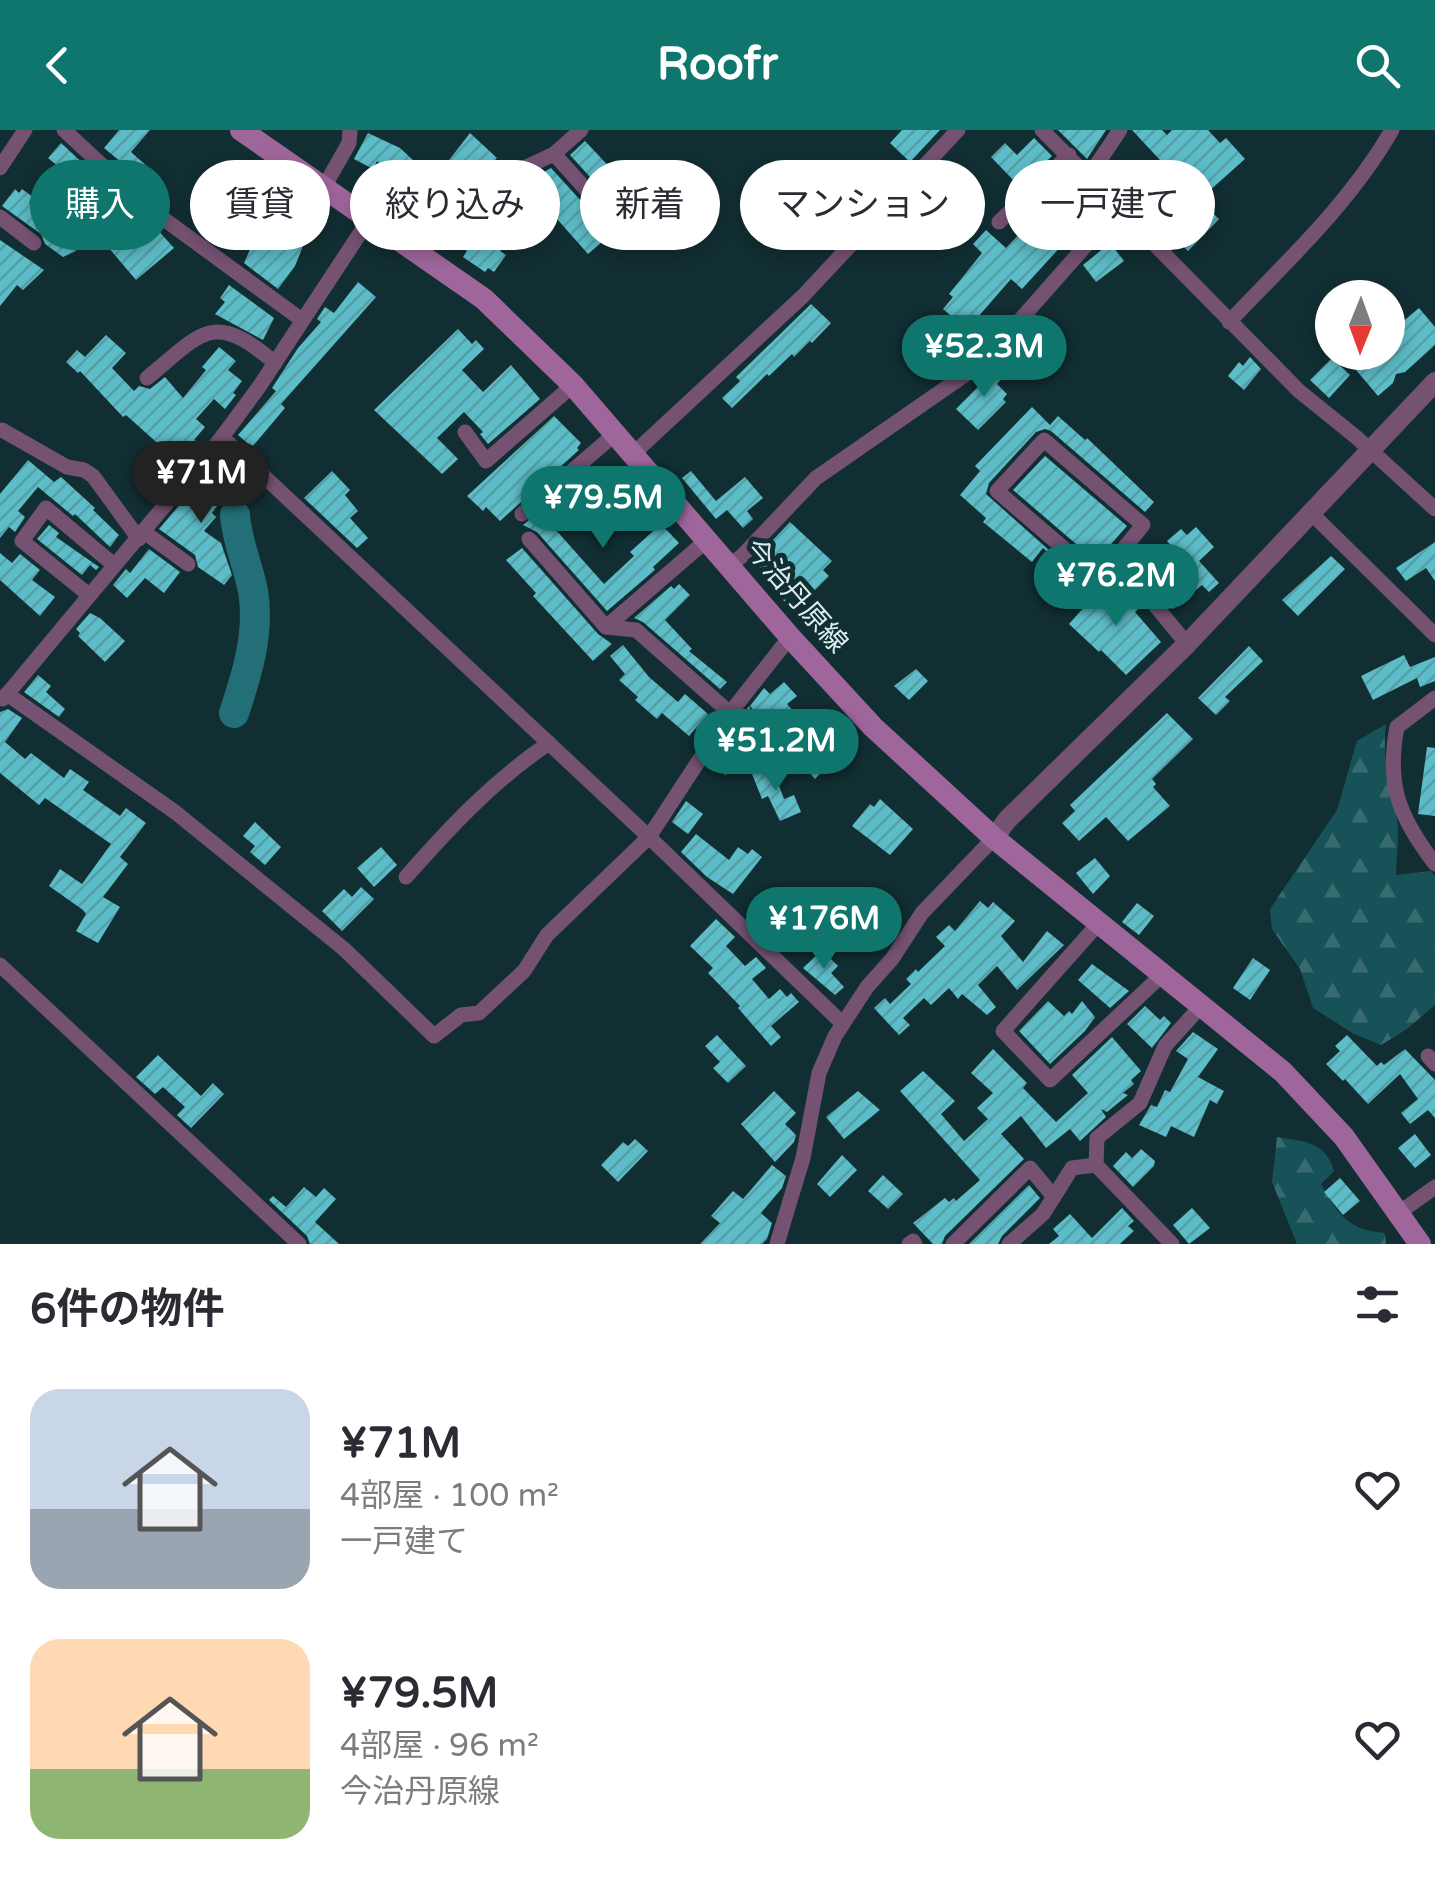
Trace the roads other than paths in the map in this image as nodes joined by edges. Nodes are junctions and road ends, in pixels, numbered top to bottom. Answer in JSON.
{"nodes":[{"id":1,"x":25,"y":130,"type":"edge"},
{"id":2,"x":64,"y":130,"type":"edge"},
{"id":3,"x":241,"y":130,"type":"edge"},
{"id":4,"x":350,"y":130,"type":"edge"},
{"id":5,"x":581,"y":130,"type":"edge"},
{"id":6,"x":958,"y":130,"type":"edge"},
{"id":7,"x":1042,"y":130,"type":"edge"},
{"id":8,"x":1120,"y":130,"type":"edge"},
{"id":9,"x":1392,"y":130,"type":"edge"},
{"id":10,"x":554,"y":154,"type":"junction"},
{"id":11,"x":1069,"y":155,"type":"junction"},
{"id":12,"x":285,"y":160,"type":"edge"},
{"id":13,"x":541,"y":160,"type":"edge"},
{"id":14,"x":1074,"y":160,"type":"edge"},
{"id":15,"x":1100,"y":160,"type":"edge"},
{"id":16,"x":0,"y":168,"type":"edge"},
{"id":17,"x":330,"y":176,"type":"edge"},
{"id":18,"x":580,"y":183,"type":"edge"},
{"id":19,"x":0,"y":217,"type":"edge"},
{"id":20,"x":999,"y":222,"type":"dead end"},
{"id":21,"x":30,"y":240,"type":"edge"},
{"id":22,"x":350,"y":248,"type":"edge"},
{"id":23,"x":415,"y":250,"type":"edge"},
{"id":24,"x":1082,"y":250,"type":"edge"},
{"id":25,"x":1158,"y":250,"type":"edge"},
{"id":26,"x":302,"y":320,"type":"junction"},
{"id":27,"x":1229,"y":322,"type":"junction"},
{"id":28,"x":275,"y":363,"type":"junction"},
{"id":29,"x":147,"y":378,"type":"dead end"},
{"id":30,"x":1435,"y":382,"type":"edge"},
{"id":31,"x":574,"y":385,"type":"junction"},
{"id":32,"x":2,"y":430,"type":"edge"},
{"id":33,"x":465,"y":432,"type":"dead end"},
{"id":34,"x":615,"y":434,"type":"junction"},
{"id":35,"x":222,"y":437,"type":"junction"},
{"id":36,"x":1368,"y":452,"type":"junction"},
{"id":37,"x":633,"y":454,"type":"junction"},
{"id":38,"x":1435,"y":510,"type":"edge"},
{"id":39,"x":1310,"y":512,"type":"junction"},
{"id":40,"x":522,"y":514,"type":"dead end"},
{"id":41,"x":141,"y":536,"type":"junction"},
{"id":42,"x":529,"y":539,"type":"dead end"},
{"id":43,"x":707,"y":540,"type":"junction"},
{"id":44,"x":1116,"y":558,"type":"junction"},
{"id":45,"x":188,"y":564,"type":"dead end"},
{"id":46,"x":114,"y":565,"type":"junction"},
{"id":47,"x":728,"y":566,"type":"junction"},
{"id":48,"x":89,"y":595,"type":"junction"},
{"id":49,"x":606,"y":627,"type":"junction"},
{"id":50,"x":1435,"y":635,"type":"edge"},
{"id":51,"x":790,"y":638,"type":"junction"},
{"id":52,"x":1187,"y":644,"type":"junction"},
{"id":53,"x":3,"y":698,"type":"edge"},
{"id":54,"x":1435,"y":698,"type":"edge"},
{"id":55,"x":730,"y":713,"type":"junction"},
{"id":56,"x":548,"y":743,"type":"junction"},
{"id":57,"x":649,"y":837,"type":"junction"},
{"id":58,"x":994,"y":838,"type":"junction"},
{"id":59,"x":1435,"y":864,"type":"edge"},
{"id":60,"x":406,"y":877,"type":"dead end"},
{"id":61,"x":1098,"y":924,"type":"junction"},
{"id":62,"x":0,"y":965,"type":"edge"},
{"id":63,"x":1162,"y":974,"type":"junction"},
{"id":64,"x":1202,"y":1005,"type":"junction"},
{"id":65,"x":843,"y":1024,"type":"junction"},
{"id":66,"x":1096,"y":1164,"type":"junction"},
{"id":67,"x":1435,"y":1187,"type":"edge"},
{"id":68,"x":1054,"y":1197,"type":"junction"},
{"id":69,"x":1400,"y":1212,"type":"junction"},
{"id":70,"x":299,"y":1244,"type":"edge"},
{"id":71,"x":777,"y":1244,"type":"edge"},
{"id":72,"x":953,"y":1244,"type":"edge"},
{"id":73,"x":1009,"y":1244,"type":"edge"},
{"id":74,"x":1172,"y":1244,"type":"edge"},
{"id":75,"x":1420,"y":1244,"type":"edge"}],
"edges":[{"from":1,"to":16,"type":"street"},
{"from":2,"to":26,"type":"street"},
{"from":3,"to":12,"type":"main road","name":"今治丹原線"},
{"from":4,"to":17,"type":"street"},
{"from":5,"to":10,"type":"street"},
{"from":6,"to":37,"type":"street"},
{"from":7,"to":11,"type":"street"},
{"from":8,"to":15,"type":"street"},
{"from":9,"to":27,"type":"street"},
{"from":10,"to":13,"type":"street"},
{"from":10,"to":18,"type":"street"},
{"from":11,"to":14,"type":"street"},
{"from":11,"to":20,"type":"street"},
{"from":19,"to":21,"type":"street"},
{"from":22,"to":26,"type":"street"},
{"from":23,"to":31,"type":"main road","name":"今治丹原線"},
{"from":24,"to":47,"type":"street"},
{"from":25,"to":27,"type":"street"},
{"from":26,"to":28,"type":"street"},
{"from":27,"to":36,"type":"street"},
{"from":28,"to":29,"type":"street"},
{"from":28,"to":35,"type":"street"},
{"from":30,"to":36,"type":"street"},
{"from":31,"to":33,"type":"street"},
{"from":31,"to":34,"type":"main road","name":"今治丹原線"},
{"from":32,"to":41,"type":"street"},
{"from":34,"to":37,"type":"main road","name":"今治丹原線"},
{"from":34,"to":40,"type":"street"},
{"from":35,"to":41,"type":"street"},
{"from":35,"to":56,"type":"street"},
{"from":36,"to":38,"type":"street"},
{"from":36,"to":39,"type":"street"},
{"from":37,"to":43,"type":"main road","name":"今治丹原線"},
{"from":39,"to":50,"type":"street"},
{"from":39,"to":52,"type":"street"},
{"from":41,"to":45,"type":"street"},
{"from":41,"to":46,"type":"street"},
{"from":42,"to":49,"type":"street"},
{"from":43,"to":47,"type":"main road","name":"今治丹原線"},
{"from":43,"to":49,"type":"street"},
{"from":44,"to":44,"type":"street"},
{"from":44,"to":52,"type":"street"},
{"from":46,"to":48,"type":"street"},
{"from":46,"to":48,"type":"street"},
{"from":47,"to":51,"type":"main road","name":"今治丹原線"},
{"from":48,"to":53,"type":"street"},
{"from":49,"to":55,"type":"street"},
{"from":51,"to":55,"type":"street"},
{"from":51,"to":58,"type":"main road","name":"今治丹原線"},
{"from":52,"to":58,"type":"street"},
{"from":53,"to":57,"type":"street"},
{"from":54,"to":59,"type":"street"},
{"from":55,"to":57,"type":"street"},
{"from":56,"to":57,"type":"street"},
{"from":56,"to":60,"type":"street"},
{"from":57,"to":65,"type":"street"},
{"from":58,"to":61,"type":"main road","name":"今治丹原線"},
{"from":58,"to":65,"type":"street"},
{"from":61,"to":63,"type":"main road","name":"今治丹原線"},
{"from":61,"to":63,"type":"street"},
{"from":62,"to":70,"type":"street"},
{"from":63,"to":64,"type":"main road","name":"今治丹原線"},
{"from":64,"to":66,"type":"street"},
{"from":64,"to":69,"type":"main road","name":"今治丹原線"},
{"from":65,"to":71,"type":"street"},
{"from":66,"to":68,"type":"street"},
{"from":66,"to":74,"type":"street"},
{"from":67,"to":69,"type":"street"},
{"from":68,"to":72,"type":"street"},
{"from":68,"to":73,"type":"street"},
{"from":69,"to":75,"type":"main road","name":"今治丹原線"}]}
